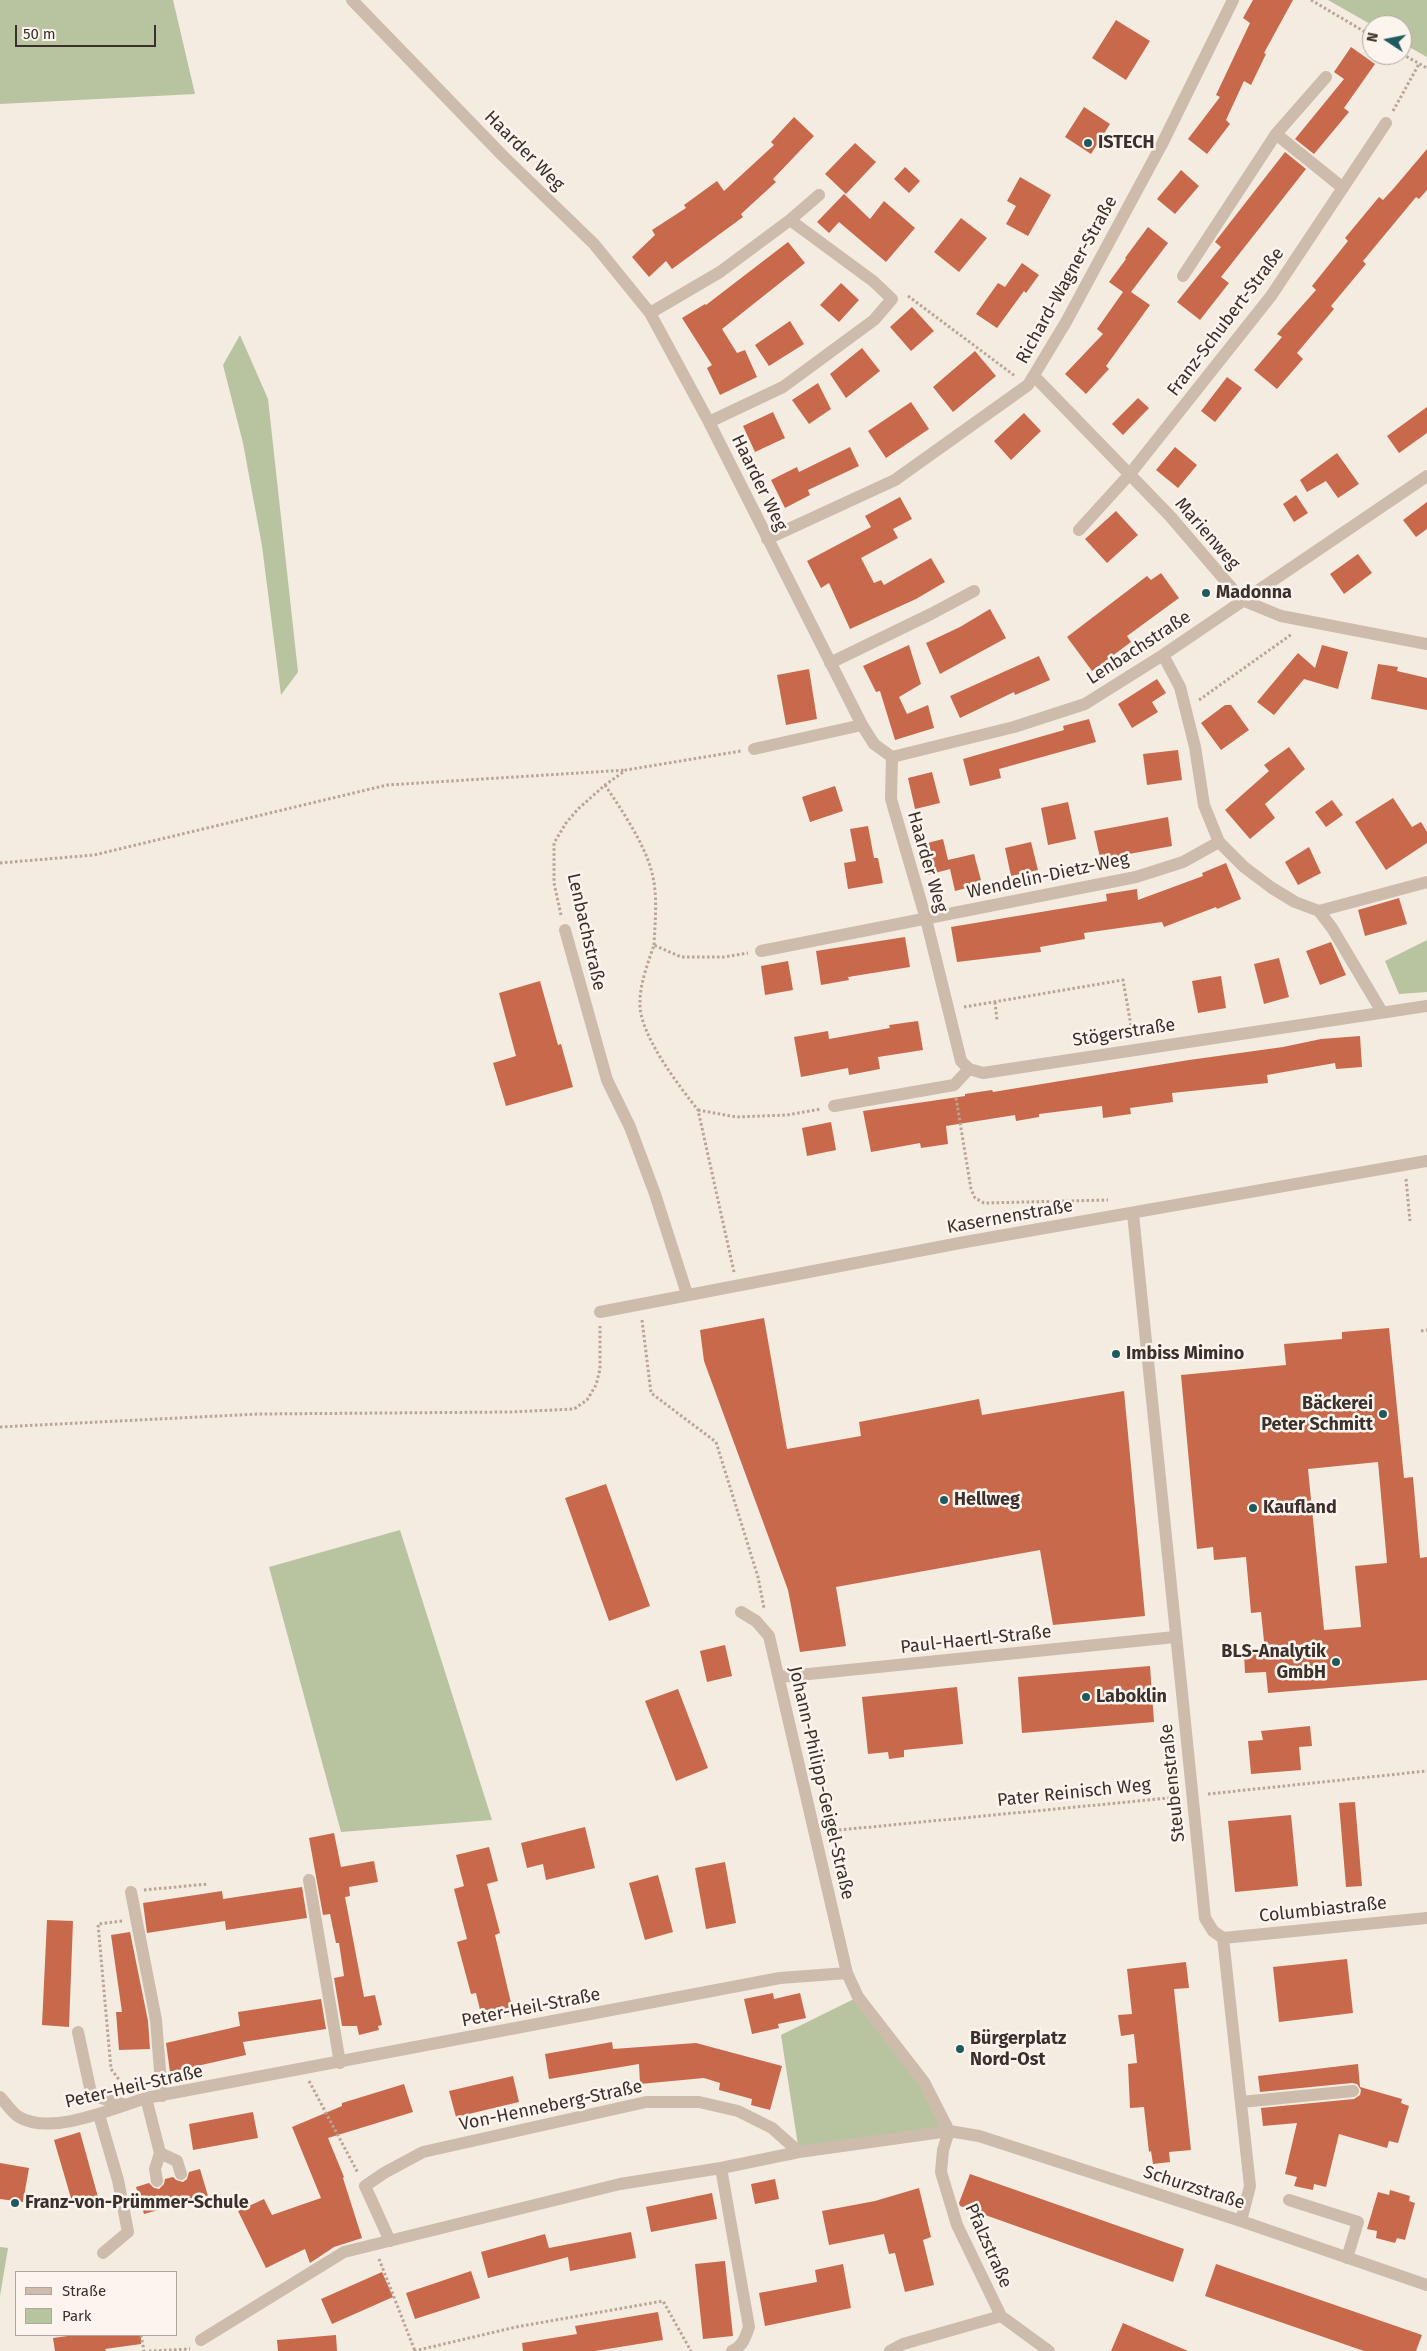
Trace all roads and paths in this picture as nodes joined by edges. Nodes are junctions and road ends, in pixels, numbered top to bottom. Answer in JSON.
{"nodes":[{"id":1,"x":352,"y":0,"type":"edge"},
{"id":2,"x":1233,"y":0,"type":"edge"},
{"id":3,"x":1311,"y":0,"type":"edge"},
{"id":4,"x":1362,"y":30,"type":"edge"},
{"id":5,"x":1412,"y":60,"type":"edge"},
{"id":6,"x":1419,"y":64,"type":"junction"},
{"id":7,"x":1427,"y":68,"type":"edge"},
{"id":8,"x":1326,"y":77,"type":"dead end"},
{"id":9,"x":1386,"y":123,"type":"joint"},
{"id":10,"x":1276,"y":134,"type":"junction"},
{"id":11,"x":1343,"y":188,"type":"junction"},
{"id":12,"x":819,"y":195,"type":"dead end"},
{"id":13,"x":790,"y":220,"type":"junction"},
{"id":14,"x":1183,"y":276,"type":"dead end"},
{"id":15,"x":892,"y":299,"type":"junction"},
{"id":16,"x":650,"y":313,"type":"junction"},
{"id":17,"x":1031,"y":380,"type":"junction"},
{"id":18,"x":709,"y":422,"type":"junction"},
{"id":19,"x":1129,"y":475,"type":"junction"},
{"id":20,"x":1427,"y":476,"type":"edge"},
{"id":21,"x":1079,"y":530,"type":"dead end"},
{"id":22,"x":767,"y":539,"type":"junction"},
{"id":23,"x":974,"y":591,"type":"dead end"},
{"id":24,"x":1242,"y":600,"type":"junction"},
{"id":25,"x":1309,"y":622,"type":"junction"},
{"id":26,"x":1427,"y":644,"type":"edge"},
{"id":27,"x":1163,"y":655,"type":"junction"},
{"id":28,"x":830,"y":663,"type":"junction"},
{"id":29,"x":1186,"y":710,"type":"junction"},
{"id":30,"x":862,"y":725,"type":"junction"},
{"id":31,"x":754,"y":749,"type":"joint"},
{"id":32,"x":892,"y":757,"type":"junction"},
{"id":33,"x":626,"y":770,"type":"junction"},
{"id":34,"x":605,"y":785,"type":"junction"},
{"id":35,"x":1219,"y":842,"type":"junction"},
{"id":36,"x":0,"y":863,"type":"edge"},
{"id":37,"x":1427,"y":882,"type":"edge"},
{"id":38,"x":1319,"y":911,"type":"junction"},
{"id":39,"x":926,"y":919,"type":"junction"},
{"id":40,"x":565,"y":930,"type":"joint"},
{"id":41,"x":654,"y":945,"type":"junction"},
{"id":42,"x":761,"y":950,"type":"joint"},
{"id":43,"x":995,"y":1002,"type":"junction"},
{"id":44,"x":1427,"y":1006,"type":"edge"},
{"id":45,"x":948,"y":1010,"type":"junction"},
{"id":46,"x":1382,"y":1012,"type":"junction"},
{"id":47,"x":997,"y":1020,"type":"dead end"},
{"id":48,"x":1136,"y":1049,"type":"junction"},
{"id":49,"x":969,"y":1069,"type":"junction"},
{"id":50,"x":954,"y":1085,"type":"junction"},
{"id":51,"x":834,"y":1106,"type":"joint"},
{"id":52,"x":698,"y":1110,"type":"junction"},
{"id":53,"x":1427,"y":1161,"type":"edge"},
{"id":54,"x":1404,"y":1164,"type":"junction"},
{"id":55,"x":1133,"y":1214,"type":"junction"},
{"id":56,"x":1117,"y":1217,"type":"junction"},
{"id":57,"x":1410,"y":1221,"type":"dead end"},
{"id":58,"x":736,"y":1285,"type":"junction"},
{"id":59,"x":687,"y":1294,"type":"junction"},
{"id":60,"x":640,"y":1304,"type":"junction"},
{"id":61,"x":600,"y":1312,"type":"joint"},
{"id":62,"x":1427,"y":1330,"type":"edge"},
{"id":63,"x":1421,"y":1331,"type":"dead end"},
{"id":64,"x":0,"y":1427,"type":"edge"},
{"id":65,"x":741,"y":1612,"type":"dead end"},
{"id":66,"x":768,"y":1636,"type":"junction"},
{"id":67,"x":1175,"y":1638,"type":"junction"},
{"id":68,"x":780,"y":1677,"type":"junction"},
{"id":69,"x":1427,"y":1771,"type":"edge"},
{"id":70,"x":1192,"y":1796,"type":"junction"},
{"id":71,"x":814,"y":1833,"type":"junction"},
{"id":72,"x":309,"y":1880,"type":"dead end"},
{"id":73,"x":208,"y":1884,"type":"dead end"},
{"id":74,"x":131,"y":1892,"type":"joint"},
{"id":75,"x":1427,"y":1918,"type":"edge"},
{"id":76,"x":137,"y":1919,"type":"junction"},
{"id":77,"x":1223,"y":1938,"type":"junction"},
{"id":78,"x":846,"y":1973,"type":"junction"},
{"id":79,"x":78,"y":2032,"type":"dead end"},
{"id":80,"x":340,"y":2063,"type":"junction"},
{"id":81,"x":302,"y":2070,"type":"junction"},
{"id":82,"x":1353,"y":2091,"type":"dead end"},
{"id":83,"x":162,"y":2096,"type":"junction"},
{"id":84,"x":0,"y":2097,"type":"edge"},
{"id":85,"x":136,"y":2101,"type":"junction"},
{"id":86,"x":1241,"y":2102,"type":"junction"},
{"id":87,"x":99,"y":2115,"type":"junction"},
{"id":88,"x":949,"y":2131,"type":"junction"},
{"id":89,"x":799,"y":2152,"type":"junction"},
{"id":90,"x":160,"y":2153,"type":"junction"},
{"id":91,"x":721,"y":2168,"type":"junction"},
{"id":92,"x":181,"y":2174,"type":"dead end"},
{"id":93,"x":158,"y":2181,"type":"dead end"},
{"id":94,"x":366,"y":2186,"type":"junction"},
{"id":95,"x":1290,"y":2200,"type":"dead end"},
{"id":96,"x":1241,"y":2221,"type":"junction"},
{"id":97,"x":390,"y":2241,"type":"junction"},
{"id":98,"x":373,"y":2245,"type":"junction"},
{"id":99,"x":102,"y":2253,"type":"dead end"},
{"id":100,"x":1347,"y":2258,"type":"junction"},
{"id":101,"x":1427,"y":2286,"type":"edge"},
{"id":102,"x":1001,"y":2316,"type":"junction"},
{"id":103,"x":141,"y":2336,"type":"edge"},
{"id":104,"x":200,"y":2344,"type":"joint"},
{"id":105,"x":144,"y":2351,"type":"edge"},
{"id":106,"x":149,"y":2351,"type":"edge"},
{"id":107,"x":414,"y":2351,"type":"edge"},
{"id":108,"x":691,"y":2351,"type":"edge"},
{"id":109,"x":732,"y":2351,"type":"edge"},
{"id":110,"x":890,"y":2351,"type":"edge"},
{"id":111,"x":1049,"y":2351,"type":"edge"}],
"edges":[{"from":1,"to":16,"type":"street","name":"Haarder Weg"},
{"from":2,"to":17,"type":"street","name":"Richard-Wagner-Straße"},
{"from":3,"to":4,"type":"path"},
{"from":5,"to":6,"type":"path"},
{"from":6,"to":7,"type":"path"},
{"from":6,"to":9,"type":"path"},
{"from":8,"to":10,"type":"street"},
{"from":9,"to":11,"type":"street","name":"Franz-Schubert-Straße"},
{"from":10,"to":11,"type":"street"},
{"from":10,"to":14,"type":"street"},
{"from":11,"to":19,"type":"street","name":"Franz-Schubert-Straße"},
{"from":12,"to":13,"type":"street"},
{"from":13,"to":15,"type":"street"},
{"from":13,"to":16,"type":"street"},
{"from":15,"to":17,"type":"path"},
{"from":15,"to":18,"type":"street"},
{"from":16,"to":18,"type":"street","name":"Haarder Weg"},
{"from":17,"to":19,"type":"street","name":"Marienweg"},
{"from":17,"to":22,"type":"street","name":"Richard-Wagner-Straße"},
{"from":18,"to":22,"type":"street","name":"Haarder Weg"},
{"from":19,"to":21,"type":"street","name":"Franz-Schubert-Straße"},
{"from":19,"to":24,"type":"street","name":"Marienweg"},
{"from":20,"to":24,"type":"street","name":"Lenbachstraße"},
{"from":22,"to":28,"type":"street","name":"Haarder Weg"},
{"from":23,"to":28,"type":"street"},
{"from":24,"to":25,"type":"street","name":"Marienweg"},
{"from":24,"to":27,"type":"street","name":"Lenbachstraße"},
{"from":25,"to":26,"type":"street","name":"Marienweg"},
{"from":25,"to":29,"type":"path"},
{"from":27,"to":29,"type":"street"},
{"from":27,"to":32,"type":"street","name":"Lenbachstraße"},
{"from":28,"to":30,"type":"street","name":"Haarder Weg"},
{"from":29,"to":35,"type":"street"},
{"from":30,"to":31,"type":"street"},
{"from":30,"to":32,"type":"street","name":"Haarder Weg"},
{"from":31,"to":33,"type":"path","name":"Lenbachstraße"},
{"from":32,"to":39,"type":"street","name":"Haarder Weg"},
{"from":33,"to":34,"type":"path","name":"Lenbachstraße"},
{"from":33,"to":36,"type":"path"},
{"from":34,"to":40,"type":"path","name":"Lenbachstraße"},
{"from":34,"to":41,"type":"path"},
{"from":35,"to":38,"type":"street"},
{"from":35,"to":39,"type":"street","name":"Wendelin-Dietz-Weg"},
{"from":37,"to":38,"type":"street"},
{"from":38,"to":46,"type":"street"},
{"from":39,"to":42,"type":"street","name":"Wendelin-Dietz-Weg"},
{"from":39,"to":45,"type":"street","name":"Haarder Weg"},
{"from":40,"to":59,"type":"street","name":"Lenbachstraße"},
{"from":41,"to":42,"type":"path"},
{"from":41,"to":52,"type":"path"},
{"from":43,"to":45,"type":"path"},
{"from":43,"to":47,"type":"path"},
{"from":43,"to":48,"type":"path"},
{"from":44,"to":46,"type":"street","name":"Stögerstraße"},
{"from":45,"to":49,"type":"street","name":"Haarder Weg"},
{"from":46,"to":48,"type":"street","name":"Stögerstraße"},
{"from":48,"to":49,"type":"street","name":"Stögerstraße"},
{"from":49,"to":50,"type":"street"},
{"from":50,"to":51,"type":"street"},
{"from":50,"to":56,"type":"path"},
{"from":51,"to":52,"type":"path"},
{"from":52,"to":58,"type":"path"},
{"from":53,"to":54,"type":"street","name":"Kasernenstraße"},
{"from":54,"to":55,"type":"street","name":"Kasernenstraße"},
{"from":54,"to":57,"type":"path"},
{"from":55,"to":56,"type":"street","name":"Kasernenstraße"},
{"from":55,"to":67,"type":"street","name":"Steubenstraße"},
{"from":56,"to":58,"type":"street","name":"Kasernenstraße"},
{"from":58,"to":59,"type":"street","name":"Kasernenstraße"},
{"from":59,"to":60,"type":"street","name":"Kasernenstraße"},
{"from":60,"to":61,"type":"street","name":"Kasernenstraße"},
{"from":60,"to":66,"type":"path"},
{"from":61,"to":64,"type":"path"},
{"from":62,"to":63,"type":"path"},
{"from":65,"to":66,"type":"street","name":"Johann-Philipp-Geigel-Straße"},
{"from":66,"to":68,"type":"street","name":"Johann-Philipp-Geigel-Straße"},
{"from":67,"to":68,"type":"street","name":"Paul-Haertl-Straße"},
{"from":67,"to":70,"type":"street","name":"Steubenstraße"},
{"from":68,"to":71,"type":"street","name":"Johann-Philipp-Geigel-Straße"},
{"from":69,"to":70,"type":"path","name":"Pater Reinisch Weg"},
{"from":70,"to":71,"type":"path","name":"Pater Reinisch Weg"},
{"from":70,"to":77,"type":"street","name":"Steubenstraße"},
{"from":71,"to":78,"type":"street","name":"Johann-Philipp-Geigel-Straße"},
{"from":72,"to":80,"type":"street"},
{"from":73,"to":74,"type":"path"},
{"from":74,"to":76,"type":"street"},
{"from":75,"to":77,"type":"street","name":"Columbiastraße"},
{"from":76,"to":83,"type":"street"},
{"from":76,"to":85,"type":"path"},
{"from":77,"to":86,"type":"street"},
{"from":78,"to":80,"type":"street","name":"Peter-Heil-Straße"},
{"from":78,"to":88,"type":"street"},
{"from":79,"to":85,"type":"street"},
{"from":80,"to":81,"type":"street","name":"Peter-Heil-Straße"},
{"from":81,"to":83,"type":"street","name":"Peter-Heil-Straße"},
{"from":81,"to":94,"type":"path"},
{"from":82,"to":86,"type":"street"},
{"from":83,"to":85,"type":"street","name":"Peter-Heil-Straße"},
{"from":84,"to":87,"type":"street","name":"Peter-Heil-Straße"},
{"from":85,"to":87,"type":"street","name":"Peter-Heil-Straße"},
{"from":85,"to":90,"type":"street"},
{"from":86,"to":96,"type":"street"},
{"from":87,"to":99,"type":"street"},
{"from":88,"to":89,"type":"street"},
{"from":88,"to":96,"type":"street","name":"Schurzstraße"},
{"from":88,"to":102,"type":"street","name":"Pfalzstraße"},
{"from":89,"to":91,"type":"street"},
{"from":89,"to":94,"type":"street","name":"Von-Henneberg-Straße"},
{"from":90,"to":92,"type":"street"},
{"from":90,"to":93,"type":"street"},
{"from":91,"to":97,"type":"street"},
{"from":91,"to":109,"type":"street"},
{"from":94,"to":97,"type":"street"},
{"from":95,"to":100,"type":"street"},
{"from":96,"to":100,"type":"street","name":"Schurzstraße"},
{"from":97,"to":98,"type":"street"},
{"from":98,"to":104,"type":"street"},
{"from":98,"to":107,"type":"path"},
{"from":100,"to":101,"type":"street","name":"Schurzstraße"},
{"from":102,"to":110,"type":"street"},
{"from":102,"to":111,"type":"street","name":"Pfalzstraße"},
{"from":103,"to":105,"type":"path"},
{"from":104,"to":106,"type":"path"},
{"from":107,"to":108,"type":"path"}]}
